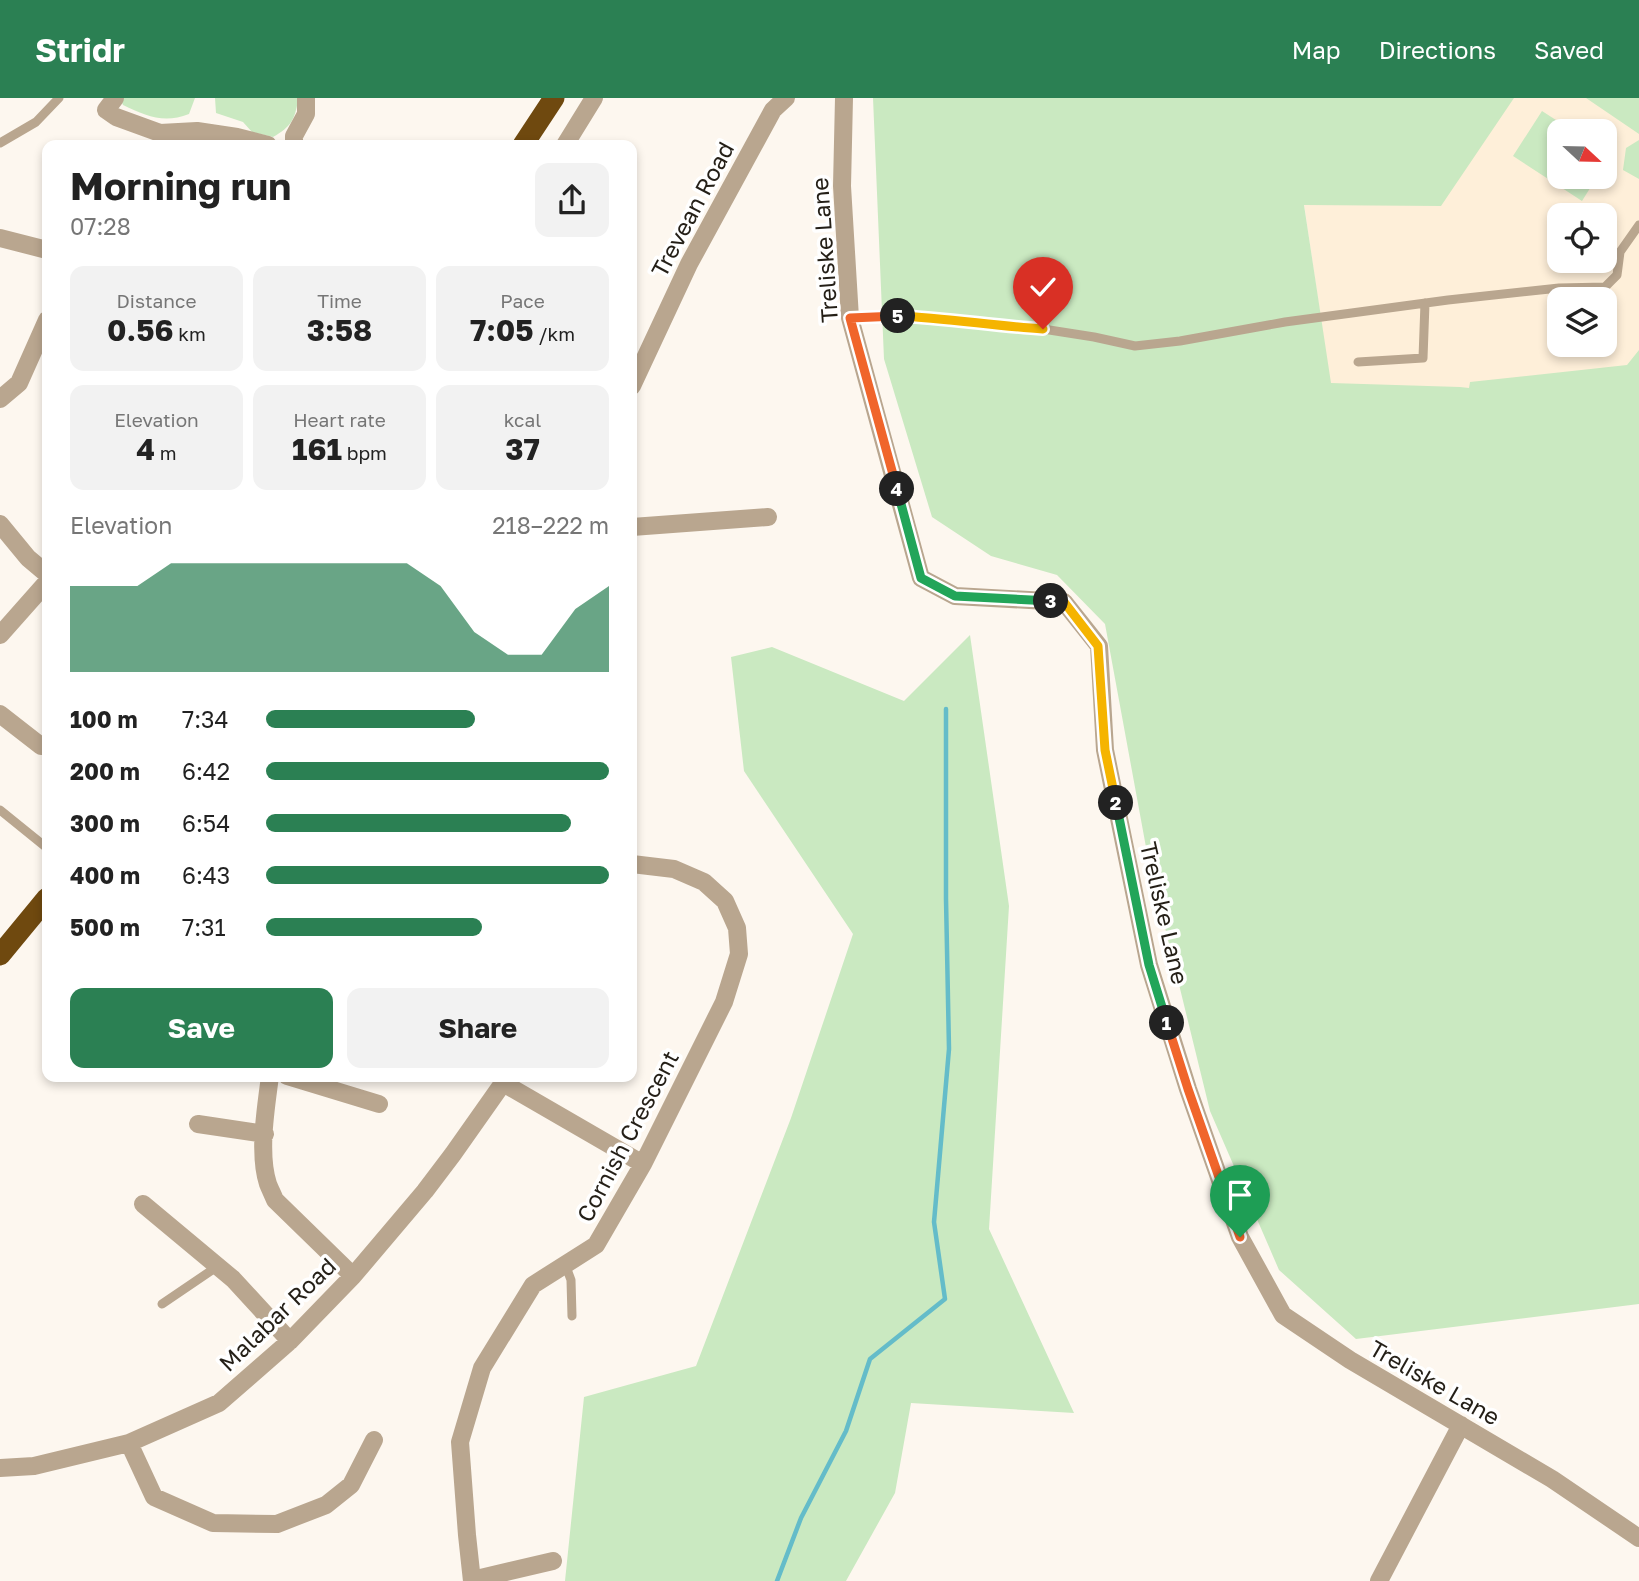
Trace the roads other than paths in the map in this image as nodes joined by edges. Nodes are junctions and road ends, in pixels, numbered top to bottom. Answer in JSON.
{"nodes":[{"id":1,"x":59,"y":98,"type":"edge"},
{"id":2,"x":116,"y":98,"type":"edge"},
{"id":3,"x":306,"y":98,"type":"edge"},
{"id":4,"x":554,"y":98,"type":"edge"},
{"id":5,"x":594,"y":98,"type":"edge"},
{"id":6,"x":786,"y":98,"type":"edge"},
{"id":7,"x":844,"y":98,"type":"edge"},
{"id":8,"x":249,"y":140,"type":"edge"},
{"id":9,"x":294,"y":140,"type":"edge"},
{"id":10,"x":526,"y":140,"type":"edge"},
{"id":11,"x":568,"y":140,"type":"edge"},
{"id":12,"x":0,"y":143,"type":"edge"},
{"id":13,"x":1639,"y":225,"type":"edge"},
{"id":14,"x":0,"y":238,"type":"edge"},
{"id":15,"x":42,"y":249,"type":"edge"},
{"id":16,"x":1425,"y":303,"type":"junction"},
{"id":17,"x":850,"y":318,"type":"junction"},
{"id":18,"x":42,"y":331,"type":"edge"},
{"id":19,"x":1358,"y":362,"type":"dead end"},
{"id":20,"x":637,"y":375,"type":"edge"},
{"id":21,"x":0,"y":399,"type":"edge"},
{"id":22,"x":768,"y":517,"type":"dead end"},
{"id":23,"x":0,"y":524,"type":"edge"},
{"id":24,"x":637,"y":527,"type":"edge"},
{"id":25,"x":42,"y":570,"type":"edge"},
{"id":26,"x":42,"y":588,"type":"edge"},
{"id":27,"x":0,"y":635,"type":"edge"},
{"id":28,"x":0,"y":714,"type":"edge"},
{"id":29,"x":42,"y":746,"type":"edge"},
{"id":30,"x":0,"y":810,"type":"edge"},
{"id":31,"x":42,"y":844,"type":"edge"},
{"id":32,"x":637,"y":865,"type":"edge"},
{"id":33,"x":42,"y":904,"type":"edge"},
{"id":34,"x":0,"y":955,"type":"edge"},
{"id":35,"x":270,"y":1082,"type":"edge"},
{"id":36,"x":307,"y":1082,"type":"edge"},
{"id":37,"x":504,"y":1082,"type":"edge"},
{"id":38,"x":508,"y":1082,"type":"edge"},
{"id":39,"x":379,"y":1104,"type":"dead end"},
{"id":40,"x":198,"y":1124,"type":"dead end"},
{"id":41,"x":265,"y":1134,"type":"junction"},
{"id":42,"x":643,"y":1164,"type":"junction"},
{"id":43,"x":143,"y":1204,"type":"dead end"},
{"id":44,"x":565,"y":1264,"type":"junction"},
{"id":45,"x":218,"y":1266,"type":"junction"},
{"id":46,"x":353,"y":1276,"type":"junction"},
{"id":47,"x":162,"y":1304,"type":"dead end"},
{"id":48,"x":572,"y":1316,"type":"dead end"},
{"id":49,"x":290,"y":1341,"type":"junction"},
{"id":50,"x":1461,"y":1425,"type":"junction"},
{"id":51,"x":374,"y":1440,"type":"dead end"},
{"id":52,"x":129,"y":1443,"type":"junction"},
{"id":53,"x":0,"y":1468,"type":"edge"},
{"id":54,"x":1639,"y":1538,"type":"edge"},
{"id":55,"x":554,"y":1561,"type":"dead end"},
{"id":56,"x":472,"y":1580,"type":"edge"},
{"id":57,"x":1379,"y":1581,"type":"edge"}],
"edges":[{"from":1,"to":12,"type":"lane"},
{"from":2,"to":8,"type":"street"},
{"from":3,"to":9,"type":"street"},
{"from":4,"to":10,"type":"highway"},
{"from":5,"to":11,"type":"street"},
{"from":6,"to":20,"type":"street","name":"Trevean Road"},
{"from":7,"to":17,"type":"street","name":"Treliske Lane"},
{"from":13,"to":16,"type":"lane"},
{"from":14,"to":15,"type":"street"},
{"from":16,"to":17,"type":"lane"},
{"from":16,"to":19,"type":"lane"},
{"from":17,"to":50,"type":"street","name":"Treliske Lane"},
{"from":18,"to":21,"type":"street"},
{"from":22,"to":24,"type":"street"},
{"from":23,"to":25,"type":"street"},
{"from":26,"to":27,"type":"street"},
{"from":28,"to":29,"type":"street"},
{"from":30,"to":31,"type":"lane"},
{"from":32,"to":42,"type":"street","name":"Cornish Crescent"},
{"from":33,"to":34,"type":"highway"},
{"from":35,"to":41,"type":"street"},
{"from":36,"to":39,"type":"street"},
{"from":37,"to":46,"type":"street","name":"Malabar Road"},
{"from":38,"to":42,"type":"street"},
{"from":40,"to":41,"type":"street"},
{"from":41,"to":46,"type":"street"},
{"from":42,"to":44,"type":"street","name":"Cornish Crescent"},
{"from":43,"to":45,"type":"street"},
{"from":44,"to":48,"type":"lane"},
{"from":44,"to":56,"type":"street","name":"Cornish Crescent"},
{"from":45,"to":47,"type":"lane"},
{"from":45,"to":49,"type":"street"},
{"from":46,"to":49,"type":"street","name":"Malabar Road"},
{"from":49,"to":52,"type":"street","name":"Malabar Road"},
{"from":50,"to":54,"type":"street","name":"Treliske Lane"},
{"from":50,"to":57,"type":"street"},
{"from":51,"to":52,"type":"street"},
{"from":52,"to":53,"type":"street","name":"Malabar Road"},
{"from":55,"to":56,"type":"street"}]}
